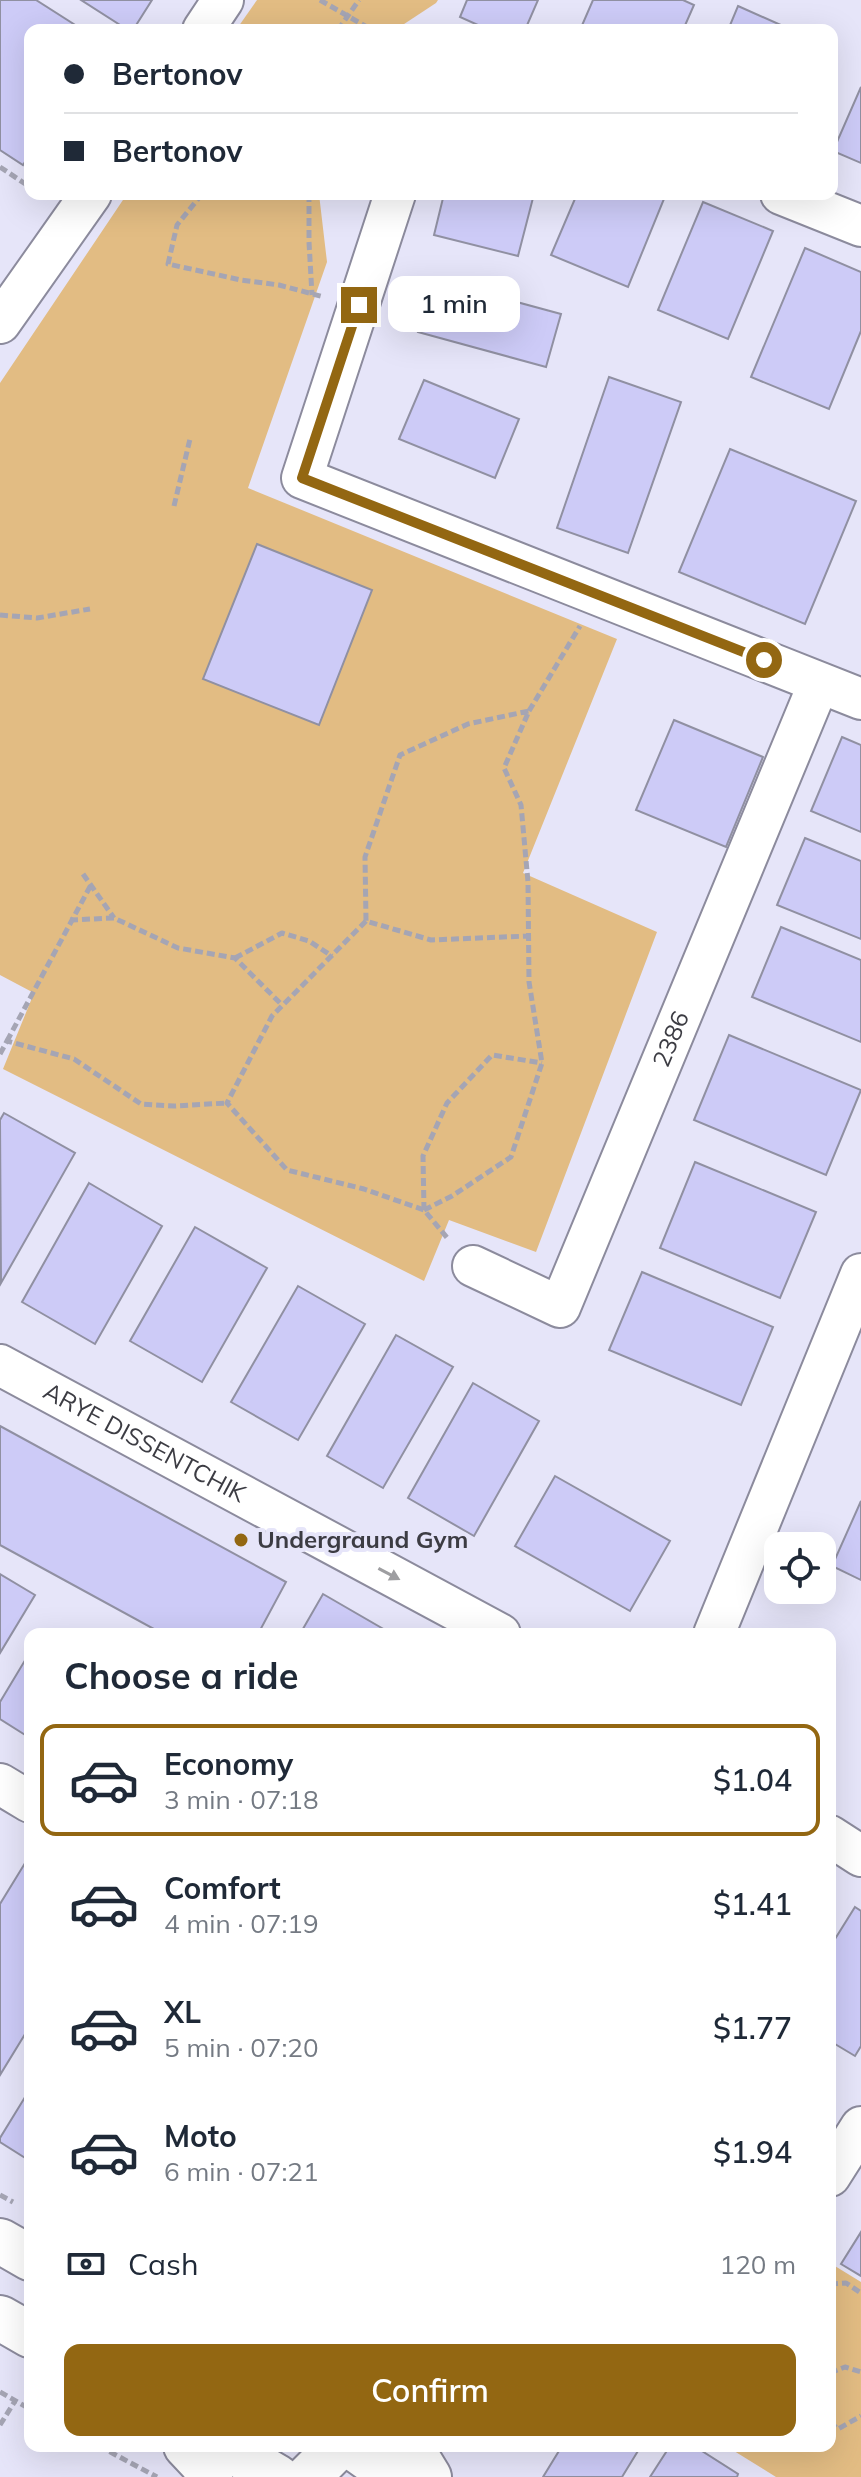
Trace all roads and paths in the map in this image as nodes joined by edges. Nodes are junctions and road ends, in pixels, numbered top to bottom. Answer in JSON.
{"nodes":[{"id":1,"x":223,"y":0,"type":"edge"},
{"id":2,"x":320,"y":0,"type":"edge"},
{"id":3,"x":359,"y":0,"type":"edge"},
{"id":4,"x":348,"y":17,"type":"junction"},
{"id":5,"x":207,"y":24,"type":"edge"},
{"id":6,"x":343,"y":24,"type":"edge"},
{"id":7,"x":361,"y":24,"type":"edge"},
{"id":8,"x":0,"y":167,"type":"edge"},
{"id":9,"x":24,"y":183,"type":"edge"},
{"id":10,"x":87,"y":200,"type":"edge"},
{"id":11,"x":197,"y":200,"type":"edge"},
{"id":12,"x":309,"y":200,"type":"edge"},
{"id":13,"x":393,"y":200,"type":"edge"},
{"id":14,"x":796,"y":200,"type":"edge"},
{"id":15,"x":861,"y":226,"type":"edge"},
{"id":16,"x":312,"y":295,"type":"junction"},
{"id":17,"x":359,"y":305,"type":"junction"},
{"id":18,"x":0,"y":323,"type":"edge"},
{"id":19,"x":190,"y":439,"type":"dead end"},
{"id":20,"x":174,"y":506,"type":"dead end"},
{"id":21,"x":599,"y":594,"type":"junction"},
{"id":22,"x":90,"y":609,"type":"dead end"},
{"id":23,"x":0,"y":615,"type":"edge"},
{"id":24,"x":819,"y":683,"type":"junction"},
{"id":25,"x":861,"y":699,"type":"edge"},
{"id":26,"x":529,"y":711,"type":"junction"},
{"id":27,"x":83,"y":874,"type":"dead end"},
{"id":28,"x":92,"y":883,"type":"junction"},
{"id":29,"x":114,"y":918,"type":"junction"},
{"id":30,"x":70,"y":920,"type":"junction"},
{"id":31,"x":366,"y":921,"type":"junction"},
{"id":32,"x":528,"y":936,"type":"junction"},
{"id":33,"x":332,"y":956,"type":"junction"},
{"id":34,"x":235,"y":958,"type":"junction"},
{"id":35,"x":283,"y":1005,"type":"junction"},
{"id":36,"x":7,"y":1041,"type":"junction"},
{"id":37,"x":0,"y":1054,"type":"edge"},
{"id":38,"x":542,"y":1063,"type":"junction"},
{"id":39,"x":227,"y":1103,"type":"junction"},
{"id":40,"x":424,"y":1210,"type":"junction"},
{"id":41,"x":461,"y":1253,"type":"joint"},
{"id":42,"x":858,"y":1292,"type":"edge"},
{"id":43,"x":0,"y":1365,"type":"edge"},
{"id":44,"x":481,"y":1628,"type":"edge"},
{"id":45,"x":717,"y":1628,"type":"edge"},
{"id":46,"x":0,"y":1784,"type":"edge"},
{"id":47,"x":24,"y":1798,"type":"edge"},
{"id":48,"x":836,"y":1840,"type":"edge"},
{"id":49,"x":861,"y":1856,"type":"edge"},
{"id":50,"x":861,"y":2127,"type":"edge"},
{"id":51,"x":836,"y":2167,"type":"edge"},
{"id":52,"x":0,"y":2241,"type":"edge"},
{"id":53,"x":24,"y":2255,"type":"edge"},
{"id":54,"x":836,"y":2284,"type":"edge"},
{"id":55,"x":861,"y":2293,"type":"edge"},
{"id":56,"x":0,"y":2318,"type":"edge"},
{"id":57,"x":24,"y":2332,"type":"edge"},
{"id":58,"x":836,"y":2371,"type":"edge"},
{"id":59,"x":861,"y":2372,"type":"edge"},
{"id":60,"x":0,"y":2392,"type":"edge"},
{"id":61,"x":15,"y":2401,"type":"junction"},
{"id":62,"x":24,"y":2406,"type":"edge"},
{"id":63,"x":861,"y":2416,"type":"edge"},
{"id":64,"x":0,"y":2425,"type":"edge"},
{"id":65,"x":836,"y":2427,"type":"edge"},
{"id":66,"x":110,"y":2452,"type":"edge"},
{"id":67,"x":192,"y":2452,"type":"edge"},
{"id":68,"x":234,"y":2452,"type":"edge"},
{"id":69,"x":335,"y":2452,"type":"edge"},
{"id":70,"x":340,"y":2452,"type":"edge"},
{"id":71,"x":360,"y":2452,"type":"edge"},
{"id":72,"x":414,"y":2452,"type":"edge"},
{"id":73,"x":157,"y":2477,"type":"edge"},
{"id":74,"x":210,"y":2477,"type":"edge"},
{"id":75,"x":277,"y":2477,"type":"edge"},
{"id":76,"x":308,"y":2477,"type":"edge"},
{"id":77,"x":338,"y":2477,"type":"edge"},
{"id":78,"x":395,"y":2477,"type":"edge"},
{"id":79,"x":429,"y":2477,"type":"edge"}],
"edges":[{"from":1,"to":5,"type":"street"},
{"from":2,"to":4,"type":"path"},
{"from":3,"to":4,"type":"path"},
{"from":4,"to":6,"type":"path"},
{"from":4,"to":7,"type":"path"},
{"from":8,"to":9,"type":"path"},
{"from":10,"to":18,"type":"street"},
{"from":11,"to":16,"type":"path"},
{"from":12,"to":16,"type":"path"},
{"from":13,"to":17,"type":"street"},
{"from":14,"to":15,"type":"street"},
{"from":16,"to":17,"type":"path"},
{"from":17,"to":21,"type":"street"},
{"from":19,"to":20,"type":"path"},
{"from":21,"to":24,"type":"street"},
{"from":21,"to":26,"type":"path"},
{"from":22,"to":23,"type":"path"},
{"from":24,"to":25,"type":"street"},
{"from":24,"to":41,"type":"street","name":"2386"},
{"from":26,"to":31,"type":"path"},
{"from":26,"to":32,"type":"path"},
{"from":27,"to":28,"type":"path"},
{"from":28,"to":29,"type":"path"},
{"from":28,"to":30,"type":"path"},
{"from":29,"to":30,"type":"path"},
{"from":29,"to":34,"type":"path"},
{"from":30,"to":36,"type":"path"},
{"from":31,"to":32,"type":"path"},
{"from":31,"to":33,"type":"path"},
{"from":32,"to":38,"type":"path"},
{"from":33,"to":34,"type":"path"},
{"from":33,"to":35,"type":"path"},
{"from":34,"to":35,"type":"path"},
{"from":35,"to":39,"type":"path"},
{"from":36,"to":37,"type":"path"},
{"from":36,"to":39,"type":"path"},
{"from":38,"to":40,"type":"path"},
{"from":38,"to":40,"type":"path"},
{"from":39,"to":40,"type":"path"},
{"from":40,"to":41,"type":"path"},
{"from":42,"to":45,"type":"street"},
{"from":43,"to":44,"type":"street","name":"ARYE DISSENTCHIK","one_way":true},
{"from":46,"to":47,"type":"street"},
{"from":48,"to":49,"type":"street"},
{"from":50,"to":51,"type":"street"},
{"from":52,"to":53,"type":"main road"},
{"from":54,"to":55,"type":"path"},
{"from":56,"to":57,"type":"main road"},
{"from":58,"to":59,"type":"path"},
{"from":60,"to":61,"type":"path"},
{"from":61,"to":62,"type":"path"},
{"from":61,"to":64,"type":"path"},
{"from":63,"to":65,"type":"path"},
{"from":66,"to":73,"type":"path"},
{"from":67,"to":74,"type":"main road"},
{"from":68,"to":75,"type":"main road"},
{"from":69,"to":76,"type":"main road"},
{"from":70,"to":77,"type":"main road"},
{"from":71,"to":78,"type":"main road"},
{"from":72,"to":79,"type":"main road"}]}
